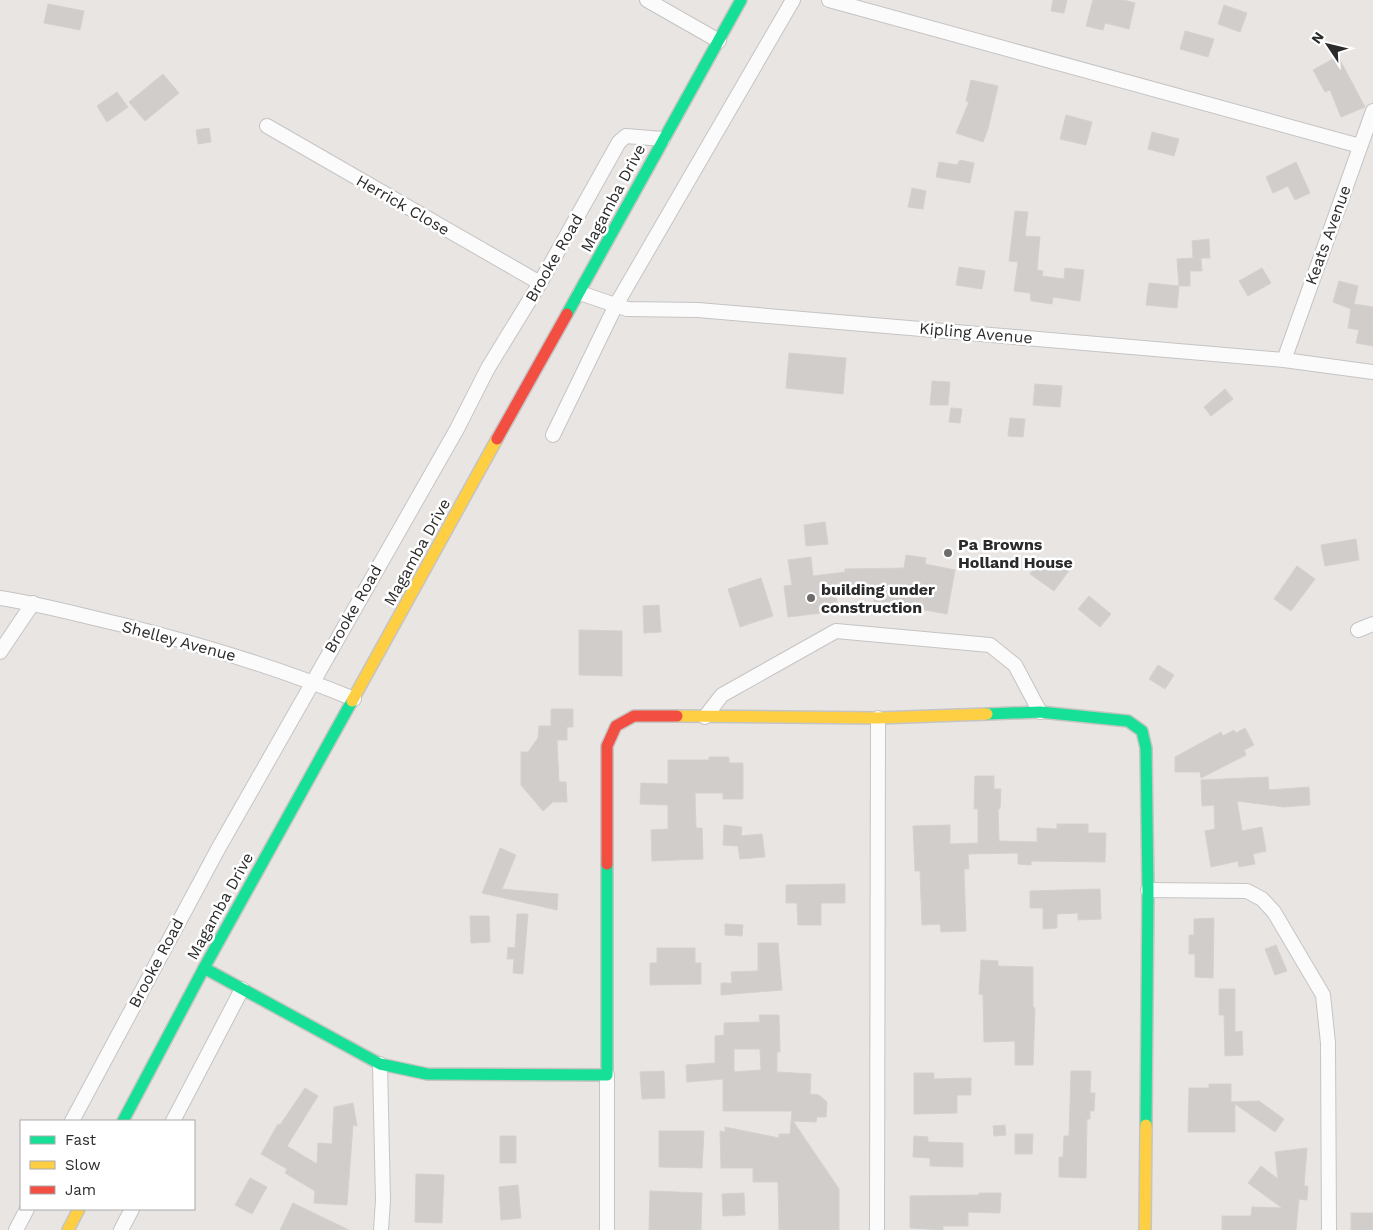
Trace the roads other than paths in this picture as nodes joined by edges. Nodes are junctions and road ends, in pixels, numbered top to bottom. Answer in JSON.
{"nodes":[{"id":1,"x":647,"y":0,"type":"edge"},
{"id":2,"x":741,"y":0,"type":"edge"},
{"id":3,"x":793,"y":0,"type":"edge"},
{"id":4,"x":829,"y":0,"type":"edge"},
{"id":5,"x":719,"y":41,"type":"junction"},
{"id":6,"x":1373,"y":111,"type":"edge"},
{"id":7,"x":267,"y":126,"type":"dead end"},
{"id":8,"x":663,"y":139,"type":"junction"},
{"id":9,"x":1360,"y":146,"type":"junction"},
{"id":10,"x":540,"y":283,"type":"junction"},
{"id":11,"x":580,"y":293,"type":"junction"},
{"id":12,"x":616,"y":305,"type":"junction"},
{"id":13,"x":1284,"y":360,"type":"junction"},
{"id":14,"x":1373,"y":372,"type":"edge"},
{"id":15,"x":553,"y":435,"type":"dead end"},
{"id":16,"x":0,"y":598,"type":"edge"},
{"id":17,"x":33,"y":603,"type":"junction"},
{"id":18,"x":1373,"y":624,"type":"edge"},
{"id":19,"x":1358,"y":630,"type":"dead end"},
{"id":20,"x":0,"y":652,"type":"edge"},
{"id":21,"x":312,"y":681,"type":"junction"},
{"id":22,"x":354,"y":699,"type":"junction"},
{"id":23,"x":1040,"y":712,"type":"junction"},
{"id":24,"x":704,"y":716,"type":"junction"},
{"id":25,"x":878,"y":718,"type":"junction"},
{"id":26,"x":1148,"y":890,"type":"junction"},
{"id":27,"x":204,"y":968,"type":"junction"},
{"id":28,"x":242,"y":989,"type":"junction"},
{"id":29,"x":380,"y":1064,"type":"junction"},
{"id":30,"x":607,"y":1075,"type":"junction"},
{"id":31,"x":73,"y":1120,"type":"edge"},
{"id":32,"x":125,"y":1120,"type":"edge"},
{"id":33,"x":175,"y":1120,"type":"edge"},
{"id":34,"x":26,"y":1210,"type":"edge"},
{"id":35,"x":78,"y":1210,"type":"edge"},
{"id":36,"x":131,"y":1210,"type":"edge"},
{"id":37,"x":16,"y":1230,"type":"edge"},
{"id":38,"x":68,"y":1230,"type":"edge"},
{"id":39,"x":121,"y":1230,"type":"edge"},
{"id":40,"x":380,"y":1230,"type":"edge"},
{"id":41,"x":607,"y":1230,"type":"edge"},
{"id":42,"x":877,"y":1230,"type":"edge"},
{"id":43,"x":1144,"y":1230,"type":"edge"},
{"id":44,"x":1329,"y":1230,"type":"edge"}],
"edges":[{"from":1,"to":5,"type":"street"},
{"from":2,"to":5,"type":"street","name":"Magamba Drive"},
{"from":3,"to":12,"type":"street"},
{"from":4,"to":9,"type":"street"},
{"from":5,"to":8,"type":"street","name":"Magamba Drive"},
{"from":6,"to":9,"type":"street","name":"Keats Avenue"},
{"from":7,"to":10,"type":"street","name":"Herrick Close"},
{"from":8,"to":10,"type":"street","name":"Brooke Road"},
{"from":8,"to":11,"type":"street","name":"Magamba Drive"},
{"from":9,"to":13,"type":"street","name":"Keats Avenue"},
{"from":10,"to":21,"type":"street","name":"Brooke Road"},
{"from":11,"to":12,"type":"street","name":"Kipling Avenue"},
{"from":11,"to":22,"type":"street","name":"Magamba Drive"},
{"from":12,"to":13,"type":"street","name":"Kipling Avenue"},
{"from":12,"to":15,"type":"street"},
{"from":13,"to":14,"type":"street","name":"Kipling Avenue"},
{"from":16,"to":17,"type":"street","name":"Shelley Avenue"},
{"from":17,"to":20,"type":"street"},
{"from":17,"to":21,"type":"street","name":"Shelley Avenue"},
{"from":18,"to":19,"type":"street"},
{"from":21,"to":22,"type":"street","name":"Shelley Avenue"},
{"from":21,"to":31,"type":"street","name":"Brooke Road"},
{"from":22,"to":27,"type":"street","name":"Magamba Drive"},
{"from":23,"to":24,"type":"street"},
{"from":23,"to":25,"type":"street"},
{"from":23,"to":26,"type":"street"},
{"from":24,"to":25,"type":"street"},
{"from":24,"to":30,"type":"street"},
{"from":25,"to":42,"type":"street"},
{"from":26,"to":43,"type":"street"},
{"from":26,"to":44,"type":"street"},
{"from":27,"to":28,"type":"street"},
{"from":27,"to":32,"type":"street","name":"Magamba Drive"},
{"from":28,"to":29,"type":"street"},
{"from":28,"to":33,"type":"street"},
{"from":29,"to":30,"type":"street"},
{"from":29,"to":40,"type":"street"},
{"from":30,"to":41,"type":"street"},
{"from":34,"to":37,"type":"street"},
{"from":35,"to":38,"type":"street"},
{"from":36,"to":39,"type":"street"}]}
